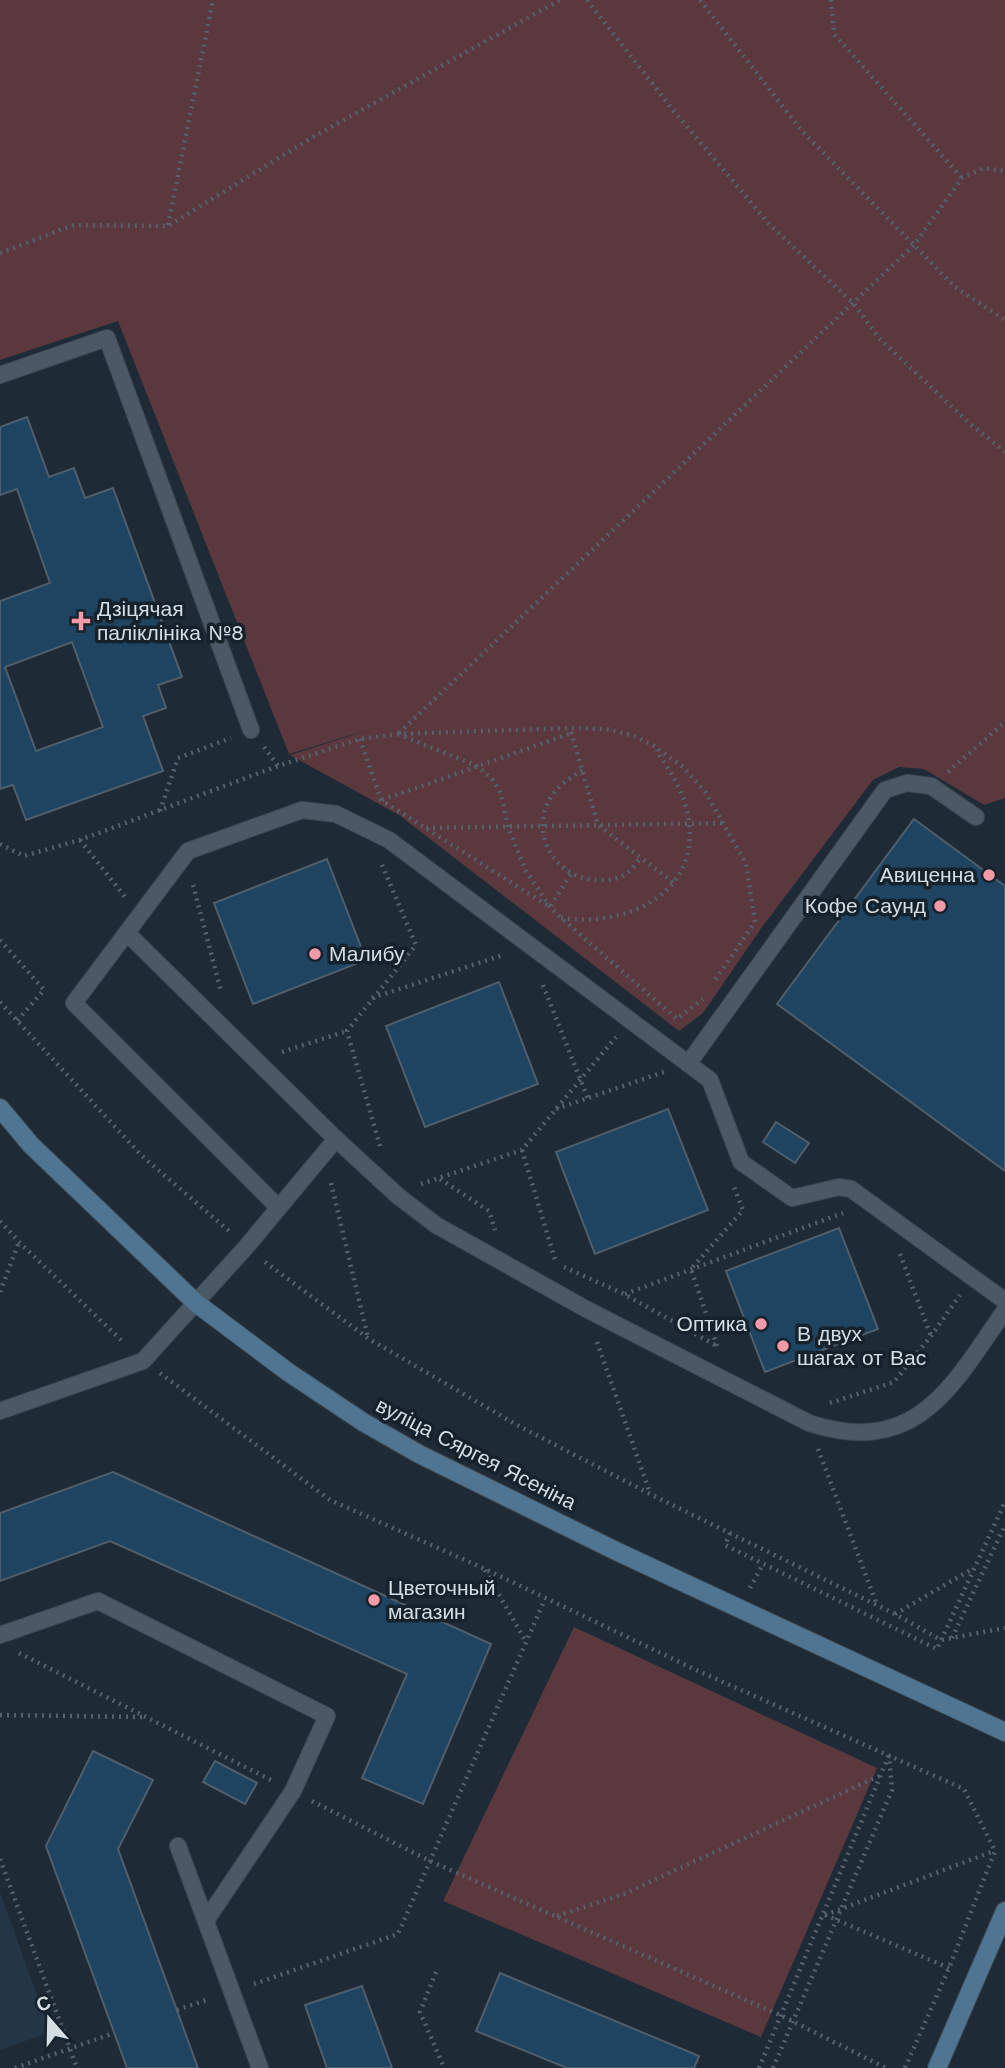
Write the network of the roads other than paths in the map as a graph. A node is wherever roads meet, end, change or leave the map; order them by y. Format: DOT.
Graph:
graph roads {
  1 [pos="0,375"];
  2 [pos="251,730"];
  3 [pos="976,817"];
  4 [pos="127,933"];
  5 [pos="688,1064"];
  6 [pos="0,1108"];
  7 [pos="336,1139"];
  8 [pos="278,1207"];
  9 [pos="1003,1298"];
  10 [pos="196,1303"];
  11 [pos="0,1411"];
  12 [pos="0,1635"];
  13 [pos="1005,1732"];
  14 [pos="178,1846"];
  15 [pos="1005,1911"];
  16 [pos="206,1919"];
  17 [pos="260,2068"];
  18 [pos="937,2068"];
  1 -- 2 [label="lane"];
  3 -- 5 [label="lane"];
  4 -- 5 [label="lane"];
  4 -- 7 [label="lane"];
  4 -- 8 [label="lane"];
  5 -- 9 [label="lane"];
  6 -- 10 [label="main road, вуліца Сяргея Ясеніна"];
  7 -- 8 [label="lane"];
  7 -- 9 [label="lane"];
  8 -- 10 [label="lane"];
  10 -- 11 [label="lane"];
  10 -- 13 [label="main road, вуліца Сяргея Ясеніна"];
  12 -- 16 [label="lane"];
  14 -- 16 [label="lane"];
  15 -- 18 [label="main road"];
  16 -- 17 [label="lane"];
}
